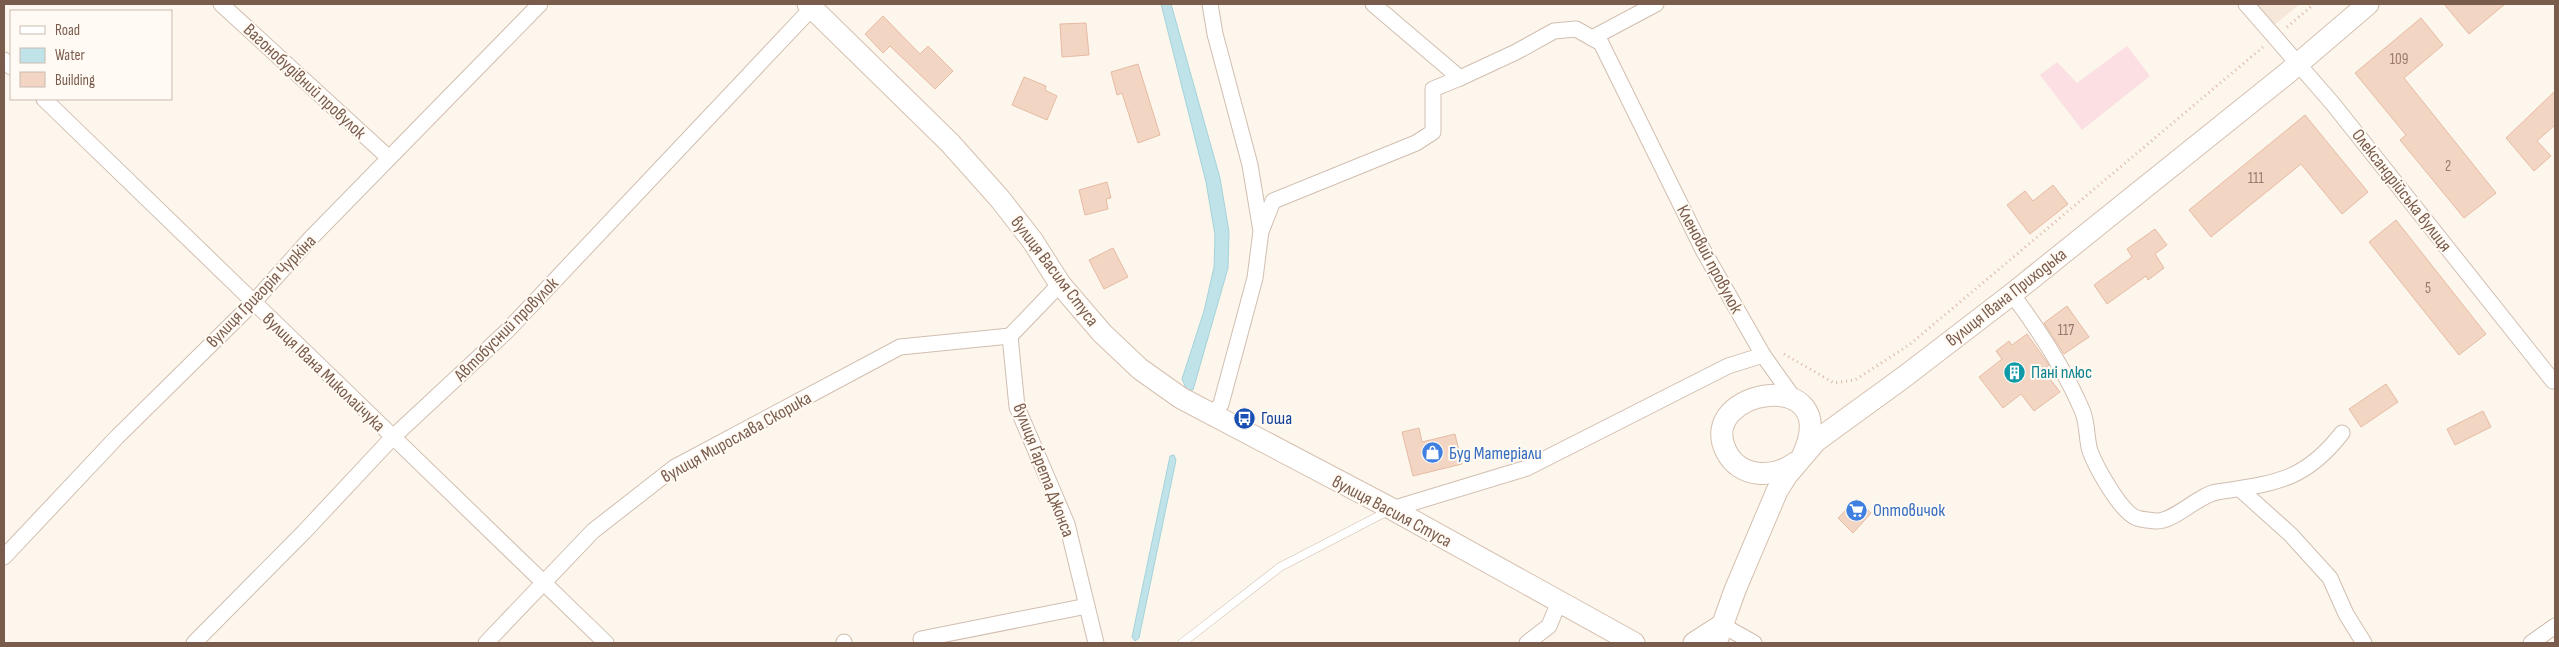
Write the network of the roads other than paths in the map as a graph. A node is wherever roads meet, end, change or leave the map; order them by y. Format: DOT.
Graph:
graph roads {
  1 [pos="221,4"];
  2 [pos="540,4"];
  3 [pos="1210,4"];
  4 [pos="1373,4"];
  5 [pos="1656,4"];
  6 [pos="2246,4"];
  7 [pos="2368,4"];
  8 [pos="810,6"];
  9 [pos="1592,38"];
  10 [pos="2298,63"];
  11 [pos="1460,78"];
  12 [pos="45,100"];
  13 [pos="389,158"];
  14 [pos="1261,231"];
  15 [pos="1060,284"];
  16 [pos="2012,294"];
  17 [pos="253,303"];
  18 [pos="1010,336"];
  19 [pos="1769,352"];
  20 [pos="2554,382"];
  21 [pos="1799,404"];
  22 [pos="1864,405"];
  23 [pos="1212,415"];
  24 [pos="2342,433"];
  25 [pos="393,437"];
  26 [pos="1800,458"];
  27 [pos="1750,471"];
  28 [pos="2241,490"];
  29 [pos="1392,509"];
  30 [pos="1767,512"];
  31 [pos="4,558"];
  32 [pos="544,583"];
  33 [pos="1559,602"];
  34 [pos="1087,606"];
  35 [pos="2555,626"];
  36 [pos="1719,634"];
  37 [pos="921,639"];
  38 [pos="194,643"];
  39 [pos="486,643"];
  40 [pos="606,643"];
  41 [pos="1096,643"];
  42 [pos="1182,643"];
  43 [pos="1527,643"];
  44 [pos="1634,643"];
  45 [pos="1694,643"];
  46 [pos="1754,643"];
  47 [pos="2364,643"];
  48 [pos="2531,643"];
  1 -- 13 [label="street, Вагонобудівний провулок"];
  2 -- 13 [label="street, вулиця Григорія Чуркіна"];
  3 -- 14 [label="street"];
  4 -- 11 [label="street"];
  5 -- 9 [label="street"];
  6 -- 10 [label="street, Олександрійська вулиця"];
  7 -- 10 [label="main road, вулиця Івана Приходька"];
  8 -- 15 [label="main road, вулиця Василя Стуса"];
  8 -- 25 [label="street, Автобусний провулок"];
  9 -- 11 [label="street, Кленовий провулок"];
  9 -- 19 [label="street, Кленовий провулок"];
  10 -- 16 [label="main road, вулиця Івана Приходька"];
  10 -- 20 [label="street, Олександрійська вулиця"];
  11 -- 14 [label="street, Кленовий провулок"];
  12 -- 17 [label="street, вулиця Івана Миколайчука"];
  13 -- 17 [label="street, вулиця Григорія Чуркіна"];
  14 -- 23 [label="street"];
  15 -- 18 [label="street"];
  15 -- 23 [label="main road, вулиця Василя Стуса"];
  16 -- 22 [label="main road, вулиця Івана Приходька"];
  16 -- 28 [label="street"];
  17 -- 25 [label="street, вулиця Івана Миколайчука"];
  17 -- 31 [label="street, вулиця Григорія Чуркіна"];
  18 -- 32 [label="street, вулиця Мирослава Скорика"];
  18 -- 34 [label="street, вулиця Ґарета Джонса"];
  19 -- 21 [label="street, Кленовий провулок"];
  19 -- 29 [label="street"];
  21 -- 22 [label="main road"];
  21 -- 26 [label="main road"];
  21 -- 27 [label="main road"];
  22 -- 26 [label="main road, вулиця Івана Приходька"];
  23 -- 29 [label="main road, вулиця Василя Стуса"];
  24 -- 28 [label="street"];
  25 -- 32 [label="street, вулиця Івана Миколайчука"];
  25 -- 38 [label="street, Автобусний провулок"];
  26 -- 27 [label="main road"];
  26 -- 30 [label="main road, вулиця Івана Приходька"];
  27 -- 30 [label="main road"];
  28 -- 47 [label="street"];
  29 -- 33 [label="main road, вулиця Василя Стуса"];
  29 -- 42 [label="lane"];
  30 -- 36 [label="main road, вулиця Івана Приходька"];
  32 -- 39 [label="street, вулиця Мирослава Скорика"];
  32 -- 40 [label="street, вулиця Івана Миколайчука"];
  33 -- 43 [label="street"];
  33 -- 44 [label="main road, вулиця Василя Стуса"];
  34 -- 37 [label="street"];
  34 -- 41 [label="street, вулиця Ґарета Джонса"];
  35 -- 48 [label="street"];
  36 -- 45 [label="main road"];
  36 -- 46 [label="street"];
}
